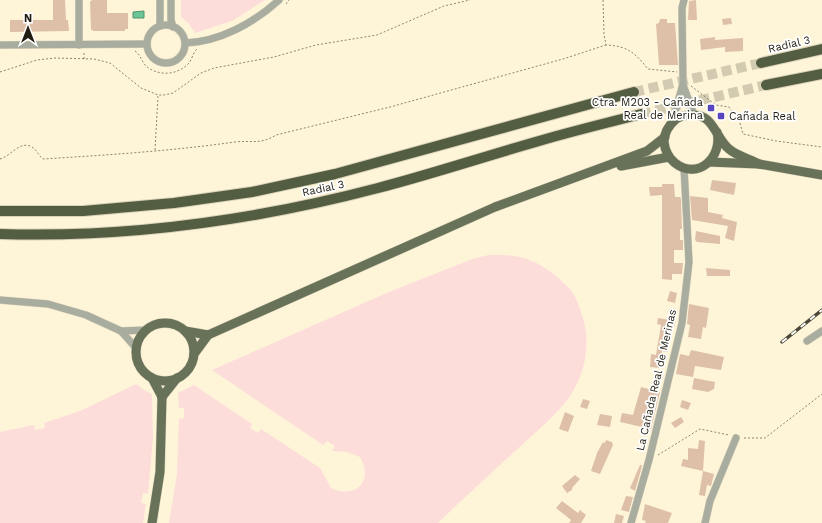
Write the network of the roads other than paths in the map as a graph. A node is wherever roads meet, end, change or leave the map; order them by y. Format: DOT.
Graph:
graph roads {
  1 [pos="79,0"];
  2 [pos="160,0"];
  3 [pos="171,0"];
  4 [pos="279,0"];
  5 [pos="683,4"];
  6 [pos="160,26"];
  7 [pos="173,27"];
  8 [pos="185,43"];
  9 [pos="147,44"];
  10 [pos="0,45"];
  11 [pos="82,47"];
  12 [pos="822,49"];
  13 [pos="761,63"];
  14 [pos="822,74"];
  15 [pos="683,78"];
  16 [pos="766,85"];
  17 [pos="634,92"];
  18 [pos="641,114"];
  19 [pos="694,115"];
  20 [pos="672,123"];
  21 [pos="717,132"];
  22 [pos="665,137"];
  23 [pos="669,157"];
  24 [pos="709,162"];
  25 [pos="759,164"];
  26 [pos="684,168"];
  27 [pos="822,174"];
  28 [pos="581,176"];
  29 [pos="0,211"];
  30 [pos="0,234"];
  31 [pos="0,300"];
  32 [pos="146,330"];
  33 [pos="822,330"];
  34 [pos="120,331"];
  35 [pos="186,331"];
  36 [pos="208,335"];
  37 [pos="807,341"];
  38 [pos="136,348"];
  39 [pos="194,354"];
  40 [pos="152,378"];
  41 [pos="177,378"];
  42 [pos="162,397"];
  43 [pos="736,438"];
  44 [pos="152,523"];
  45 [pos="631,523"];
  46 [pos="705,523"];
  1 -- 11 [label="street"];
  2 -- 6 [label="street"];
  3 -- 7 [label="street"];
  4 -- 8 [label="street"];
  5 -- 15 [label="street"];
  6 -- 7 [label="street"];
  6 -- 9 [label="street"];
  7 -- 8 [label="street"];
  8 -- 9 [label="street"];
  9 -- 11 [label="street"];
  10 -- 11 [label="street"];
  12 -- 13 [label="highway, Radial 3"];
  14 -- 16 [label="highway"];
  15 -- 19 [label="street"];
  15 -- 20 [label="street"];
  17 -- 29 [label="highway, Radial 3"];
  18 -- 30 [label="highway, Radial 3"];
  19 -- 20 [label="main road"];
  19 -- 21 [label="main road"];
  20 -- 22 [label="main road"];
  21 -- 24 [label="main road"];
  21 -- 25 [label="main road"];
  22 -- 23 [label="main road"];
  22 -- 28 [label="main road"];
  23 -- 26 [label="main road"];
  23 -- 28 [label="main road"];
  24 -- 25 [label="main road"];
  24 -- 26 [label="main road"];
  25 -- 27 [label="main road"];
  26 -- 45 [label="street, La Cañada Real de Merinas"];
  28 -- 36 [label="main road"];
  31 -- 34 [label="street"];
  32 -- 34 [label="street"];
  32 -- 35 [label="main road"];
  32 -- 38 [label="main road"];
  33 -- 37 [label="street"];
  34 -- 38 [label="street"];
  35 -- 36 [label="main road"];
  35 -- 39 [label="main road"];
  36 -- 39 [label="main road"];
  38 -- 40 [label="main road"];
  39 -- 41 [label="main road"];
  40 -- 41 [label="main road"];
  40 -- 42 [label="main road"];
  41 -- 42 [label="main road"];
  42 -- 44 [label="main road"];
  43 -- 46 [label="street"];
}
